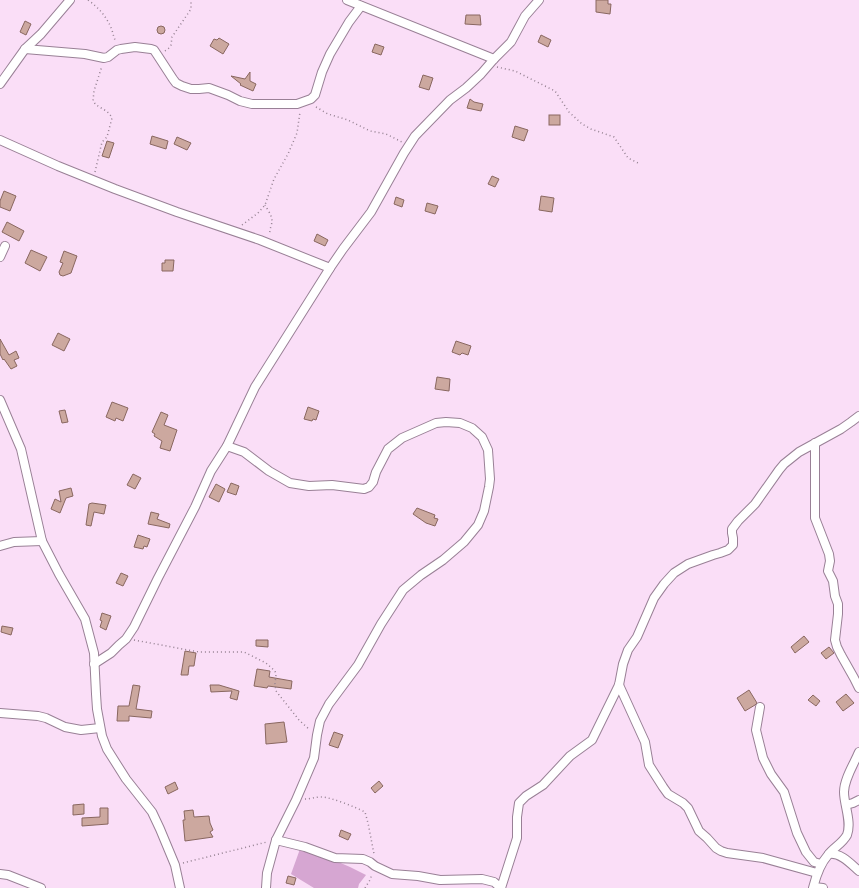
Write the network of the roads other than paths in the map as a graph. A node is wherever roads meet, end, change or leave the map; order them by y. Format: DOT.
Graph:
graph roads {
  1 [pos="70,0"];
  2 [pos="347,0"];
  3 [pos="539,0"];
  4 [pos="361,6"];
  5 [pos="25,49"];
  6 [pos="492,61"];
  7 [pos="0,84"];
  8 [pos="0,140"];
  9 [pos="5,246"];
  10 [pos="0,257"];
  11 [pos="330,268"];
  12 [pos="0,400"];
  13 [pos="859,416"];
  14 [pos="815,443"];
  15 [pos="227,446"];
  16 [pos="42,541"];
  17 [pos="0,546"];
  18 [pos="94,664"];
  19 [pos="619,685"];
  20 [pos="859,688"];
  21 [pos="760,707"];
  22 [pos="0,713"];
  23 [pos="100,728"];
  24 [pos="859,752"];
  25 [pos="859,800"];
  26 [pos="846,805"];
  27 [pos="276,840"];
  28 [pos="829,854"];
  29 [pos="821,864"];
  30 [pos="859,870"];
  31 [pos="817,873"];
  32 [pos="0,874"];
  33 [pos="41,888"];
  34 [pos="180,888"];
  35 [pos="266,888"];
  36 [pos="501,888"];
  37 [pos="814,888"];
  38 [pos="822,888"];
  1 -- 5 [label="street"];
  2 -- 4 [label="street"];
  3 -- 6 [label="street"];
  4 -- 5 [label="street"];
  4 -- 6 [label="street"];
  5 -- 7 [label="street"];
  6 -- 11 [label="street"];
  8 -- 11 [label="street"];
  9 -- 10 [label="street"];
  11 -- 15 [label="street"];
  12 -- 16 [label="street"];
  13 -- 14 [label="street"];
  14 -- 19 [label="street"];
  14 -- 20 [label="street"];
  15 -- 18 [label="street"];
  15 -- 27 [label="street"];
  16 -- 17 [label="street"];
  16 -- 18 [label="street"];
  18 -- 23 [label="street"];
  19 -- 31 [label="street"];
  19 -- 36 [label="street"];
  21 -- 29 [label="street"];
  22 -- 23 [label="street"];
  23 -- 34 [label="street"];
  24 -- 26 [label="street"];
  25 -- 26 [label="street"];
  26 -- 28 [label="street"];
  27 -- 35 [label="street"];
  27 -- 36 [label="street"];
  28 -- 29 [label="street"];
  28 -- 30 [label="street"];
  29 -- 31 [label="street"];
  31 -- 37 [label="street"];
  32 -- 33 [label="street"];
  37 -- 38 [label="street"];
}
